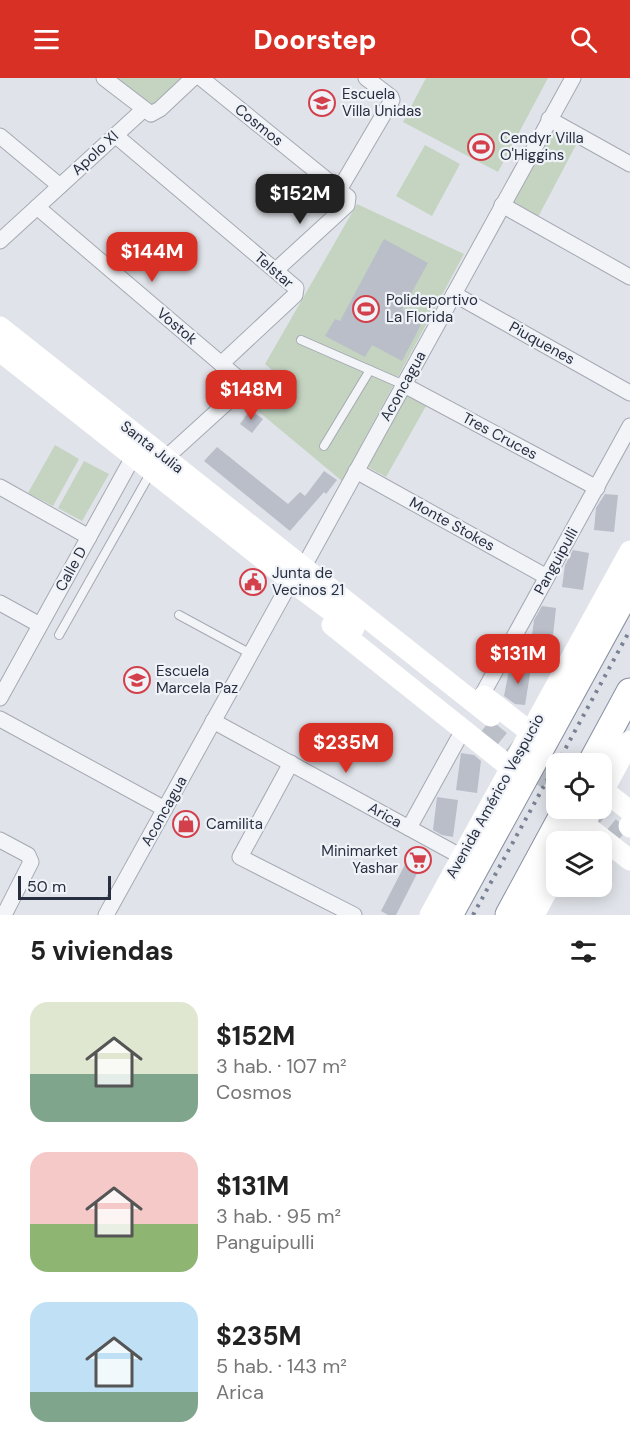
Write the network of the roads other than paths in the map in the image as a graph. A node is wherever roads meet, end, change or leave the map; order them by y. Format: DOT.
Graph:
graph roads {
  1 [pos="104,78"];
  2 [pos="193,78"];
  3 [pos="201,78"];
  4 [pos="573,78"];
  5 [pos="376,81"];
  6 [pos="143,110"];
  7 [pos="549,119"];
  8 [pos="115,135"];
  9 [pos="0,136"];
  10 [pos="630,164"];
  11 [pos="60,186"];
  12 [pos="339,190"];
  13 [pos="502,205"];
  14 [pos="37,207"];
  15 [pos="0,242"];
  16 [pos="276,270"];
  17 [pos="630,277"];
  18 [pos="454,294"];
  19 [pos="0,327"];
  20 [pos="301,340"];
  21 [pos="0,351"];
  22 [pos="221,363"];
  23 [pos="370,370"];
  24 [pos="404,385"];
  25 [pos="630,393"];
  26 [pos="630,426"];
  27 [pos="324,446"];
  28 [pos="138,448"];
  29 [pos="158,465"];
  30 [pos="356,471"];
  31 [pos="0,487"];
  32 [pos="597,488"];
  33 [pos="89,537"];
  34 [pos="630,551"];
  35 [pos="297,574"];
  36 [pos="547,577"];
  37 [pos="630,585"];
  38 [pos="0,603"];
  39 [pos="179,615"];
  40 [pos="40,625"];
  41 [pos="59,635"];
  42 [pos="251,654"];
  43 [pos="630,692"];
  44 [pos="482,695"];
  45 [pos="0,698"];
  46 [pos="0,719"];
  47 [pos="213,721"];
  48 [pos="479,725"];
  49 [pos="530,732"];
  50 [pos="630,741"];
  51 [pos="597,753"];
  52 [pos="291,763"];
  53 [pos="511,768"];
  54 [pos="612,773"];
  55 [pos="612,806"];
  56 [pos="165,809"];
  57 [pos="580,821"];
  58 [pos="409,828"];
  59 [pos="628,829"];
  60 [pos="0,840"];
  61 [pos="462,856"];
  62 [pos="630,860"];
  63 [pos="546,893"];
  64 [pos="112,913"];
  65 [pos="4,915"];
  66 [pos="354,915"];
  67 [pos="430,915"];
  68 [pos="449,915"];
  69 [pos="509,915"];
  70 [pos="534,915"];
  1 -- 6 [label="street"];
  2 -- 6 [label="street, Apolo XI"];
  3 -- 12 [label="street, Cosmos"];
  4 -- 7 [label="street, Aconcagua"];
  5 -- 12 [label="street"];
  6 -- 8 [label="street, Apolo XI"];
  7 -- 10 [label="street"];
  7 -- 13 [label="street, Aconcagua"];
  8 -- 11 [label="street, Apolo XI"];
  8 -- 16 [label="street, Telstar"];
  9 -- 11 [label="street"];
  11 -- 14 [label="street, Apolo XI"];
  12 -- 16 [label="street"];
  13 -- 17 [label="street"];
  13 -- 18 [label="street, Aconcagua"];
  14 -- 15 [label="street, Apolo XI"];
  14 -- 22 [label="street, Vostok"];
  16 -- 22 [label="street, Telstar"];
  18 -- 24 [label="street, Aconcagua"];
  18 -- 25 [label="street, Piuquenes"];
  19 -- 28 [label="main road, Santa Julia"];
  20 -- 23 [label="lane"];
  21 -- 28 [label="main road, Santa Julia"];
  22 -- 29 [label="street, Vostok"];
  23 -- 24 [label="lane"];
  23 -- 27 [label="lane"];
  24 -- 30 [label="street, Aconcagua"];
  24 -- 32 [label="street, Tres Cruces"];
  26 -- 32 [label="street, Panguipulli"];
  28 -- 29 [label="main road, Santa Julia"];
  28 -- 33 [label="street, Calle D"];
  29 -- 35 [label="main road, Santa Julia"];
  29 -- 41 [label="lane"];
  30 -- 35 [label="street, Aconcagua"];
  30 -- 36 [label="street, Monte Stokes"];
  31 -- 33 [label="street"];
  32 -- 36 [label="street, Panguipulli"];
  33 -- 40 [label="street, Calle D"];
  34 -- 49 [label="main road, Avenida Américo Vespucio"];
  35 -- 42 [label="street, Aconcagua"];
  35 -- 44 [label="main road, Santa Julia"];
  35 -- 48 [label="main road, Santa Julia"];
  35 -- 48 [label="main road, Santa Julia"];
  36 -- 44 [label="street, Panguipulli"];
  37 -- 68 [label="highway"];
  38 -- 40 [label="street"];
  39 -- 42 [label="lane"];
  40 -- 45 [label="street, Calle D"];
  42 -- 47 [label="street, Aconcagua"];
  43 -- 51 [label="highway"];
  44 -- 49 [label="main road, Santa Julia"];
  46 -- 56 [label="street"];
  47 -- 52 [label="street, Arica"];
  47 -- 56 [label="street, Aconcagua"];
  48 -- 53 [label="main road, Santa Julia"];
  48 -- 58 [label="street"];
  49 -- 53 [label="main road, Avenida Américo Vespucio"];
  50 -- 54 [label="main road"];
  52 -- 58 [label="street, Arica"];
  52 -- 66 [label="street"];
  53 -- 61 [label="main road, Avenida Américo Vespucio"];
  55 -- 59 [label="main road"];
  56 -- 64 [label="street, Aconcagua"];
  57 -- 62 [label="main road"];
  57 -- 69 [label="highway"];
  58 -- 61 [label="street, Arica"];
  60 -- 65 [label="street"];
  61 -- 67 [label="main road, Avenida Américo Vespucio"];
  63 -- 70 [label="main road"];
}
